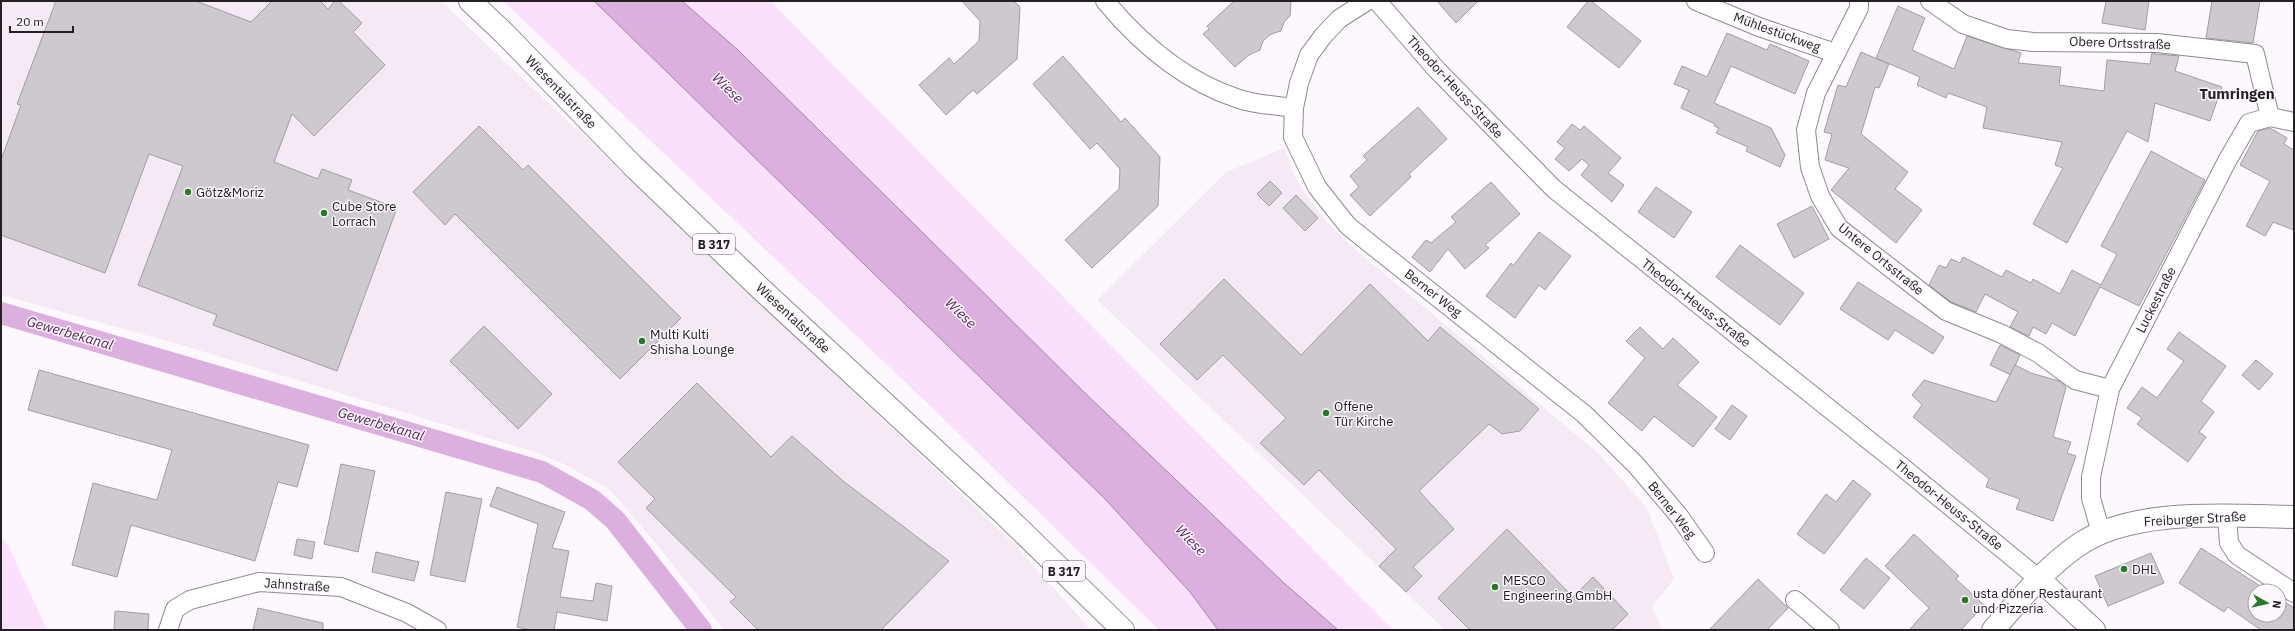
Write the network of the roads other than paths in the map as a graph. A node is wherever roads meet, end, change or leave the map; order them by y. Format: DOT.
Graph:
graph roads {
  1 [pos="470,1"];
  2 [pos="1105,1"];
  3 [pos="1367,1"];
  4 [pos="1377,1"];
  5 [pos="1696,1"];
  6 [pos="1930,1"];
  7 [pos="1861,3"];
  8 [pos="1835,53"];
  9 [pos="1294,108"];
  10 [pos="2270,117"];
  11 [pos="2294,122"];
  12 [pos="2110,389"];
  13 [pos="2227,516"];
  14 [pos="2294,517"];
  15 [pos="2101,533"];
  16 [pos="1704,553"];
  17 [pos="2039,579"];
  18 [pos="2294,594"];
  19 [pos="1795,600"];
  20 [pos="405,621"];
  21 [pos="168,630"];
  22 [pos="438,630"];
  23 [pos="1123,630"];
  24 [pos="1830,630"];
  25 [pos="1993,630"];
  26 [pos="2094,630"];
  1 -- 23 [label="main road, Wiesentalstraße / B 317"];
  2 -- 9 [label="street"];
  3 -- 9 [label="street, Berner Weg"];
  4 -- 17 [label="street, Theodor-Heuss-Straße"];
  5 -- 8 [label="street, Mühlestückweg"];
  6 -- 10 [label="street, Obere Ortsstraße"];
  7 -- 8 [label="street, Untere Ortsstraße"];
  8 -- 12 [label="street, Untere Ortsstraße"];
  9 -- 16 [label="street, Berner Weg"];
  10 -- 11 [label="street, Luckestraße"];
  10 -- 12 [label="street, Luckestraße"];
  12 -- 15 [label="street, Luckestraße"];
  13 -- 14 [label="main road, Freiburger Straße"];
  13 -- 15 [label="main road, Freiburger Straße"];
  13 -- 18 [label="street"];
  15 -- 17 [label="main road, Freiburger Straße"];
  17 -- 25 [label="main road, Freiburger Straße"];
  17 -- 26 [label="main road"];
  19 -- 24 [label="street"];
  20 -- 21 [label="street, Jahnstraße"];
  20 -- 22 [label="street, Jahnstraße"];
}
